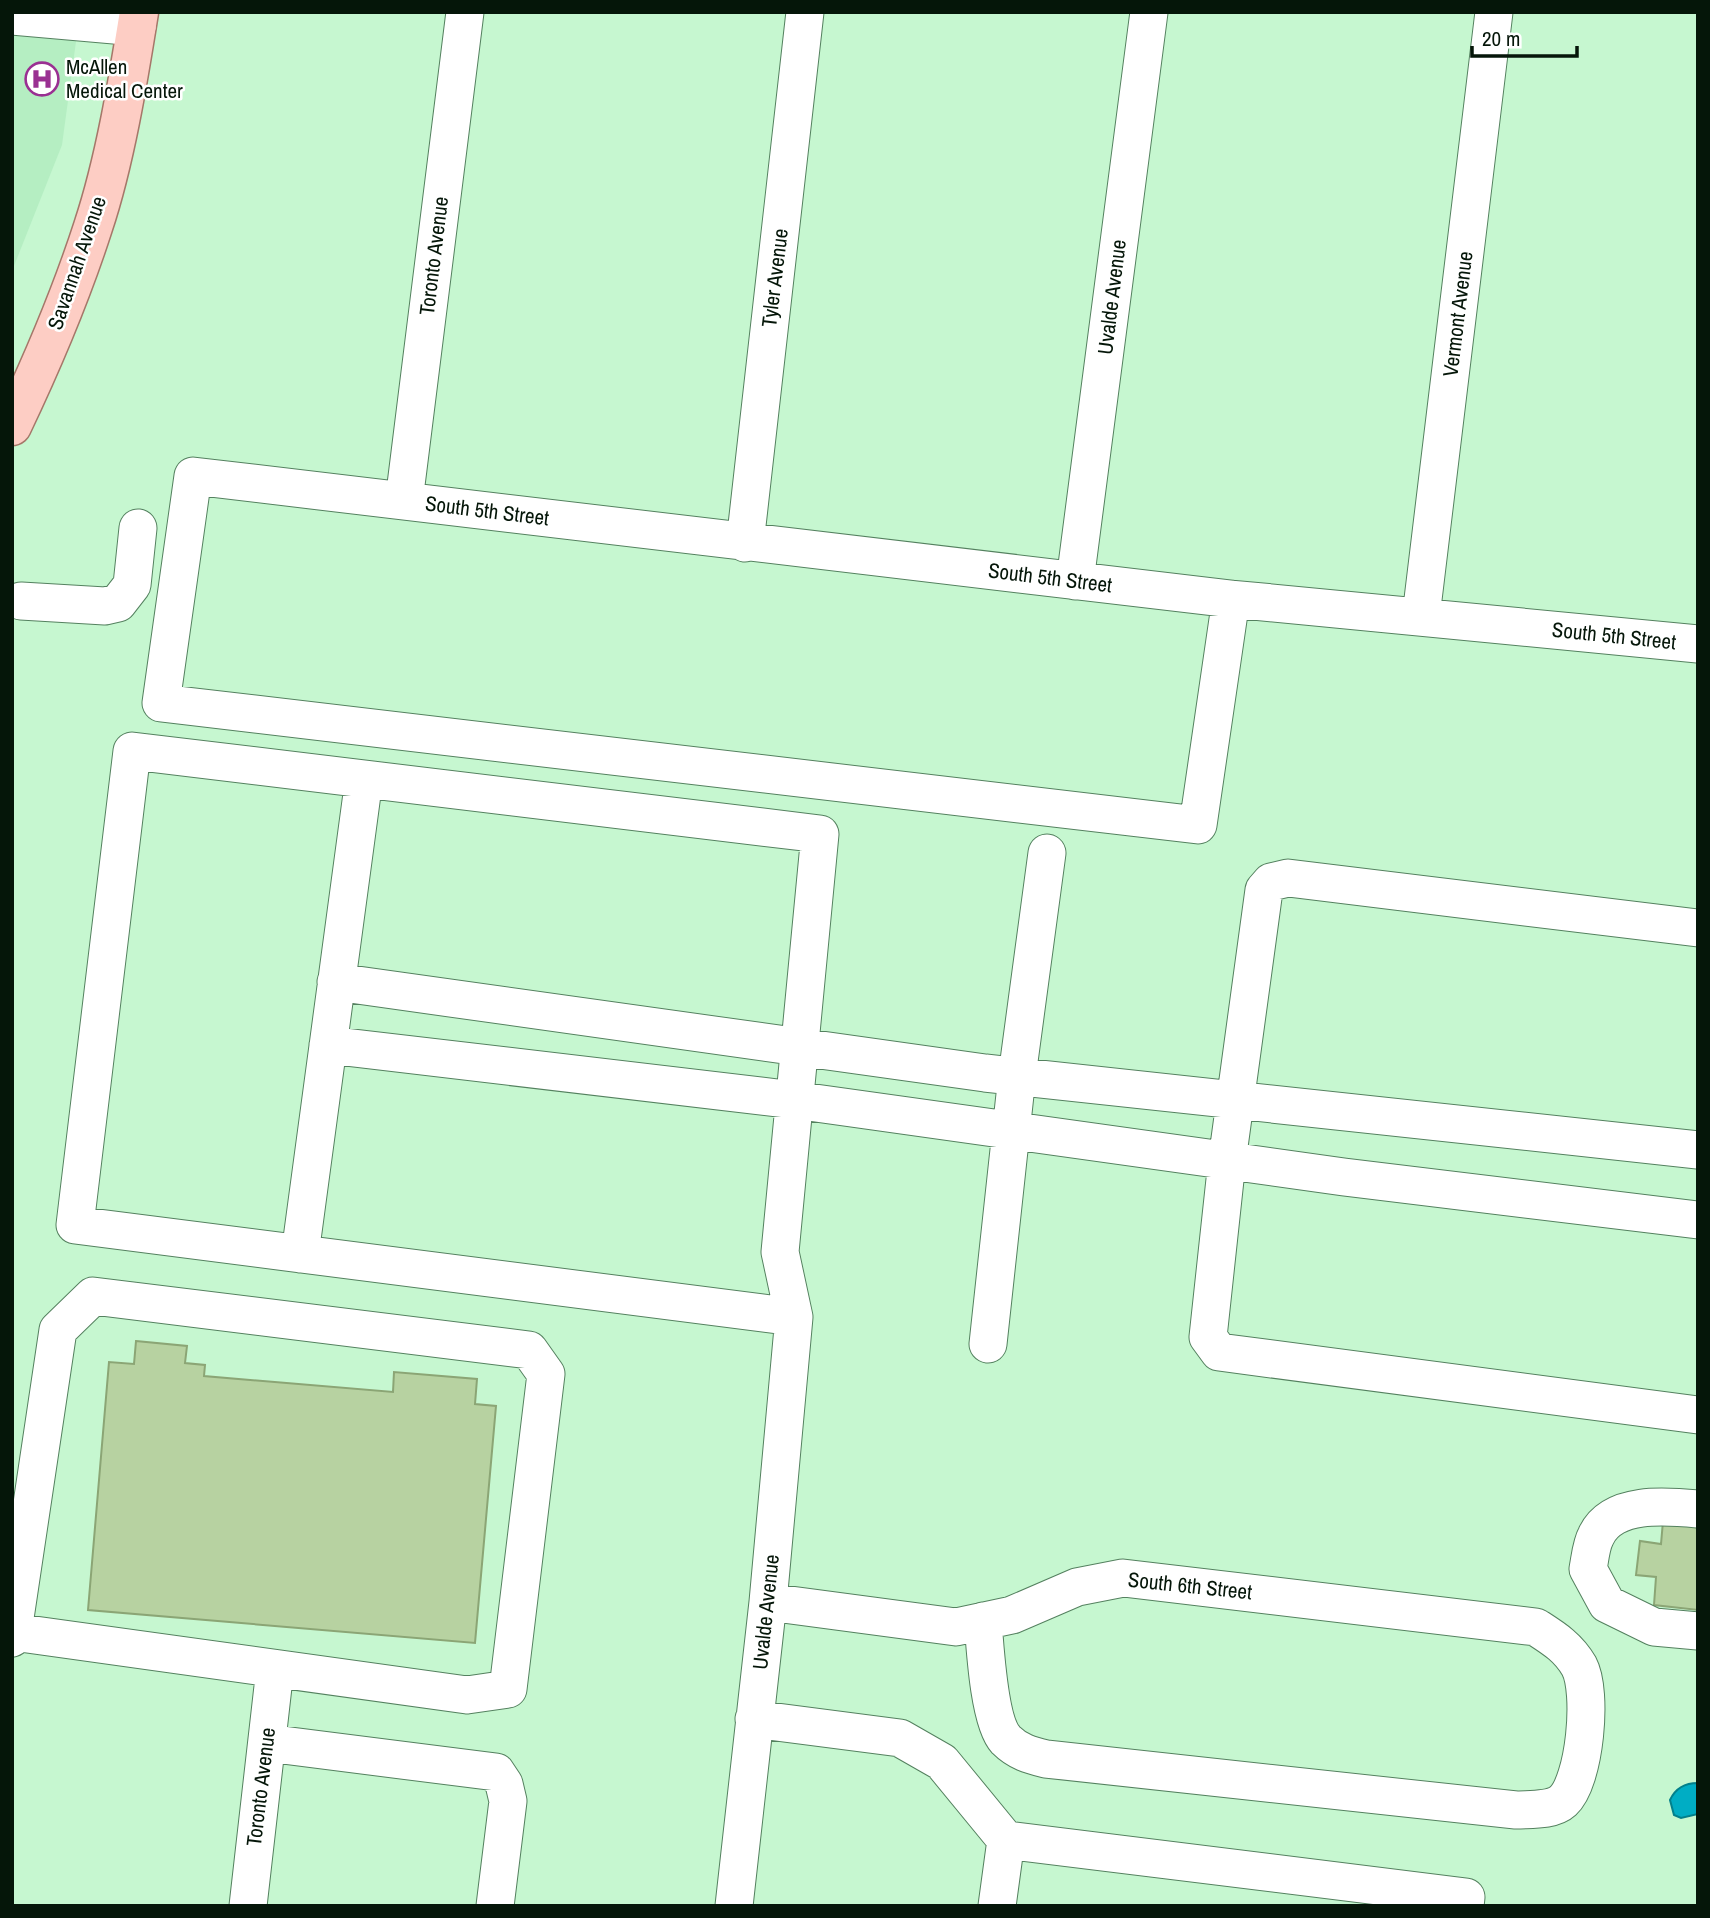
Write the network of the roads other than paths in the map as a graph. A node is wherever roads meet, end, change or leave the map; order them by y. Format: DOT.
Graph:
graph roads {
  1 [pos="465,12"];
  2 [pos="805,12"];
  3 [pos="1149,12"];
  4 [pos="1494,12"];
  5 [pos="13,17"];
  6 [pos="138,20"];
  7 [pos="12,426"];
  8 [pos="404,501"];
  9 [pos="138,528"];
  10 [pos="744,543"];
  11 [pos="1075,581"];
  12 [pos="1231,599"];
  13 [pos="15,604"];
  14 [pos="1422,616"];
  15 [pos="1698,644"];
  16 [pos="364,779"];
  17 [pos="1047,853"];
  18 [pos="1698,928"];
  19 [pos="336,982"];
  20 [pos="328,1045"];
  21 [pos="800,1045"];
  22 [pos="1017,1076"];
  23 [pos="794,1100"];
  24 [pos="1236,1100"];
  25 [pos="1011,1130"];
  26 [pos="1698,1150"];
  27 [pos="1227,1161"];
  28 [pos="1698,1220"];
  29 [pos="300,1254"];
  30 [pos="794,1317"];
  31 [pos="988,1344"];
  32 [pos="1698,1415"];
  33 [pos="1698,1510"];
  34 [pos="768,1602"];
  35 [pos="983,1621"];
  36 [pos="1698,1631"];
  37 [pos="13,1635"];
  38 [pos="275,1669"];
  39 [pos="754,1719"];
  40 [pos="267,1743"];
  41 [pos="1006,1840"];
  42 [pos="248,1906"];
  43 [pos="495,1906"];
  44 [pos="734,1906"];
  45 [pos="997,1906"];
  46 [pos="1465,1906"];
  1 -- 8 [label="street, Toronto Avenue"];
  2 -- 10 [label="street, Tyler Avenue"];
  3 -- 11 [label="street, Uvalde Avenue"];
  4 -- 14 [label="street, Vermont Avenue"];
  5 -- 6 [label="street"];
  6 -- 7 [label="main road, Savannah Avenue"];
  8 -- 10 [label="street, South 5th Street"];
  8 -- 12 [label="street, South 5th Street"];
  9 -- 13 [label="street"];
  10 -- 11 [label="street, South 5th Street"];
  11 -- 12 [label="street, South 5th Street"];
  12 -- 14 [label="street, South 5th Street"];
  14 -- 15 [label="street, South 5th Street"];
  16 -- 19 [label="street"];
  16 -- 21 [label="street, Uvalde Avenue"];
  16 -- 29 [label="street"];
  17 -- 22 [label="street"];
  18 -- 24 [label="street"];
  19 -- 20 [label="street"];
  19 -- 21 [label="street"];
  20 -- 23 [label="street"];
  20 -- 29 [label="street"];
  21 -- 22 [label="street"];
  21 -- 23 [label="street, Uvalde Avenue"];
  22 -- 24 [label="street"];
  22 -- 25 [label="street"];
  23 -- 25 [label="street"];
  23 -- 30 [label="street, Uvalde Avenue"];
  24 -- 26 [label="street"];
  24 -- 27 [label="street"];
  25 -- 27 [label="street"];
  25 -- 31 [label="street"];
  27 -- 28 [label="street"];
  27 -- 32 [label="street"];
  29 -- 30 [label="street"];
  30 -- 34 [label="street, Uvalde Avenue"];
  33 -- 36 [label="street"];
  34 -- 35 [label="street, South 6th Street"];
  34 -- 39 [label="street, Uvalde Avenue"];
  35 -- 35 [label="street, South 6th Street"];
  37 -- 38 [label="street"];
  37 -- 38 [label="street"];
  38 -- 40 [label="street, Toronto Avenue"];
  39 -- 41 [label="street"];
  39 -- 44 [label="street, Uvalde Avenue"];
  40 -- 42 [label="street, Toronto Avenue"];
  40 -- 43 [label="street"];
  41 -- 45 [label="street"];
  41 -- 46 [label="street"];
}
